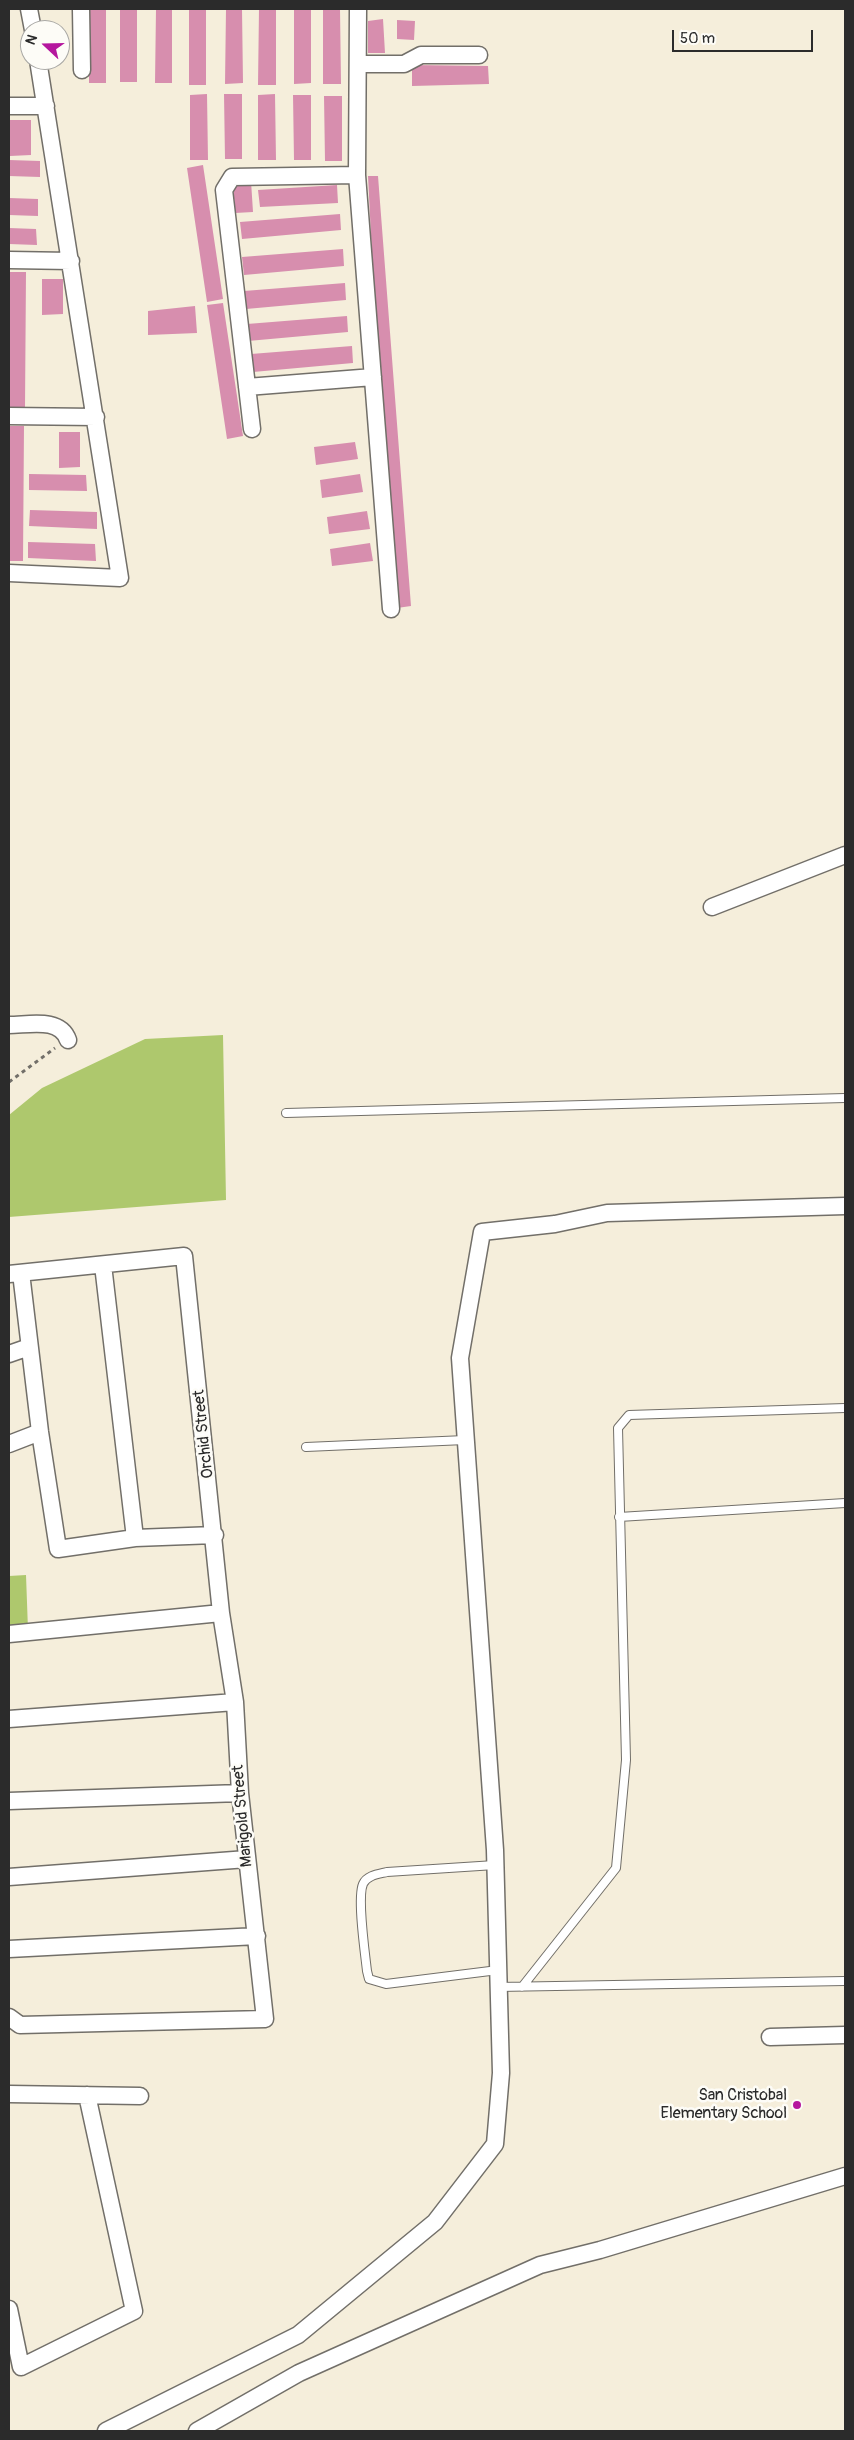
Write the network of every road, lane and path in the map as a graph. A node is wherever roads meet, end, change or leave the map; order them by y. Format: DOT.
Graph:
graph roads {
  1 [pos="82,9"];
  2 [pos="358,9"];
  3 [pos="479,54"];
  4 [pos="358,64"];
  5 [pos="40,70"];
  6 [pos="82,70"];
  7 [pos="9,106"];
  8 [pos="46,106"];
  9 [pos="357,175"];
  10 [pos="9,260"];
  11 [pos="71,261"];
  12 [pos="373,377"];
  13 [pos="247,387"];
  14 [pos="9,416"];
  15 [pos="96,417"];
  16 [pos="252,429"];
  17 [pos="9,573"];
  18 [pos="392,609"];
  19 [pos="845,855"];
  20 [pos="712,907"];
  21 [pos="9,1025"];
  22 [pos="68,1040"];
  23 [pos="9,1082"];
  24 [pos="845,1098"];
  25 [pos="286,1113"];
  26 [pos="845,1206"];
  27 [pos="103,1266"];
  28 [pos="15,1273"];
  29 [pos="29,1347"];
  30 [pos="9,1354"];
  31 [pos="845,1408"];
  32 [pos="40,1432"];
  33 [pos="465,1440"];
  34 [pos="9,1444"];
  35 [pos="306,1447"];
  36 [pos="845,1503"];
  37 [pos="619,1517"];
  38 [pos="215,1535"];
  39 [pos="135,1538"];
  40 [pos="221,1613"];
  41 [pos="9,1634"];
  42 [pos="235,1702"];
  43 [pos="9,1719"];
  44 [pos="240,1793"];
  45 [pos="9,1801"];
  46 [pos="247,1859"];
  47 [pos="495,1866"];
  48 [pos="9,1877"];
  49 [pos="257,1936"];
  50 [pos="9,1949"];
  51 [pos="498,1970"];
  52 [pos="845,1981"];
  53 [pos="498,1987"];
  54 [pos="522,1987"];
  55 [pos="9,2017"];
  56 [pos="845,2035"];
  57 [pos="770,2037"];
  58 [pos="9,2094"];
  59 [pos="86,2095"];
  60 [pos="140,2096"];
  61 [pos="845,2176"];
  62 [pos="9,2309"];
  63 [pos="106,2431"];
  64 [pos="197,2431"];
  1 -- 6 [label="street"];
  2 -- 4 [label="street"];
  3 -- 4 [label="street"];
  4 -- 9 [label="street"];
  5 -- 8 [label="street"];
  7 -- 8 [label="street"];
  8 -- 11 [label="street"];
  9 -- 12 [label="street"];
  9 -- 13 [label="street"];
  10 -- 11 [label="street"];
  11 -- 15 [label="street"];
  12 -- 13 [label="street"];
  12 -- 18 [label="street"];
  13 -- 16 [label="street"];
  14 -- 15 [label="street"];
  15 -- 17 [label="street"];
  19 -- 20 [label="street"];
  21 -- 22 [label="street"];
  22 -- 23 [label="path"];
  24 -- 25 [label="lane"];
  26 -- 33 [label="street"];
  27 -- 28 [label="street"];
  27 -- 38 [label="street, Orchid Street"];
  27 -- 39 [label="street"];
  28 -- 29 [label="street"];
  29 -- 30 [label="street"];
  29 -- 32 [label="street"];
  31 -- 37 [label="lane"];
  32 -- 34 [label="street"];
  32 -- 39 [label="street"];
  33 -- 35 [label="lane"];
  33 -- 47 [label="street"];
  36 -- 37 [label="lane"];
  37 -- 54 [label="lane"];
  38 -- 39 [label="street"];
  38 -- 40 [label="street, Orchid Street"];
  40 -- 41 [label="street"];
  40 -- 42 [label="street, Marigold Street"];
  42 -- 43 [label="street"];
  42 -- 44 [label="street, Marigold Street"];
  44 -- 45 [label="street"];
  44 -- 46 [label="street, Marigold Street"];
  46 -- 48 [label="street"];
  46 -- 49 [label="street, Marigold Street"];
  47 -- 51 [label="street"];
  47 -- 51 [label="lane"];
  49 -- 50 [label="street"];
  49 -- 55 [label="street, Marigold Street"];
  51 -- 53 [label="street"];
  52 -- 54 [label="lane"];
  53 -- 54 [label="lane"];
  53 -- 63 [label="street"];
  56 -- 57 [label="street"];
  58 -- 59 [label="street"];
  59 -- 60 [label="street"];
  59 -- 62 [label="street"];
  61 -- 64 [label="street"];
}
